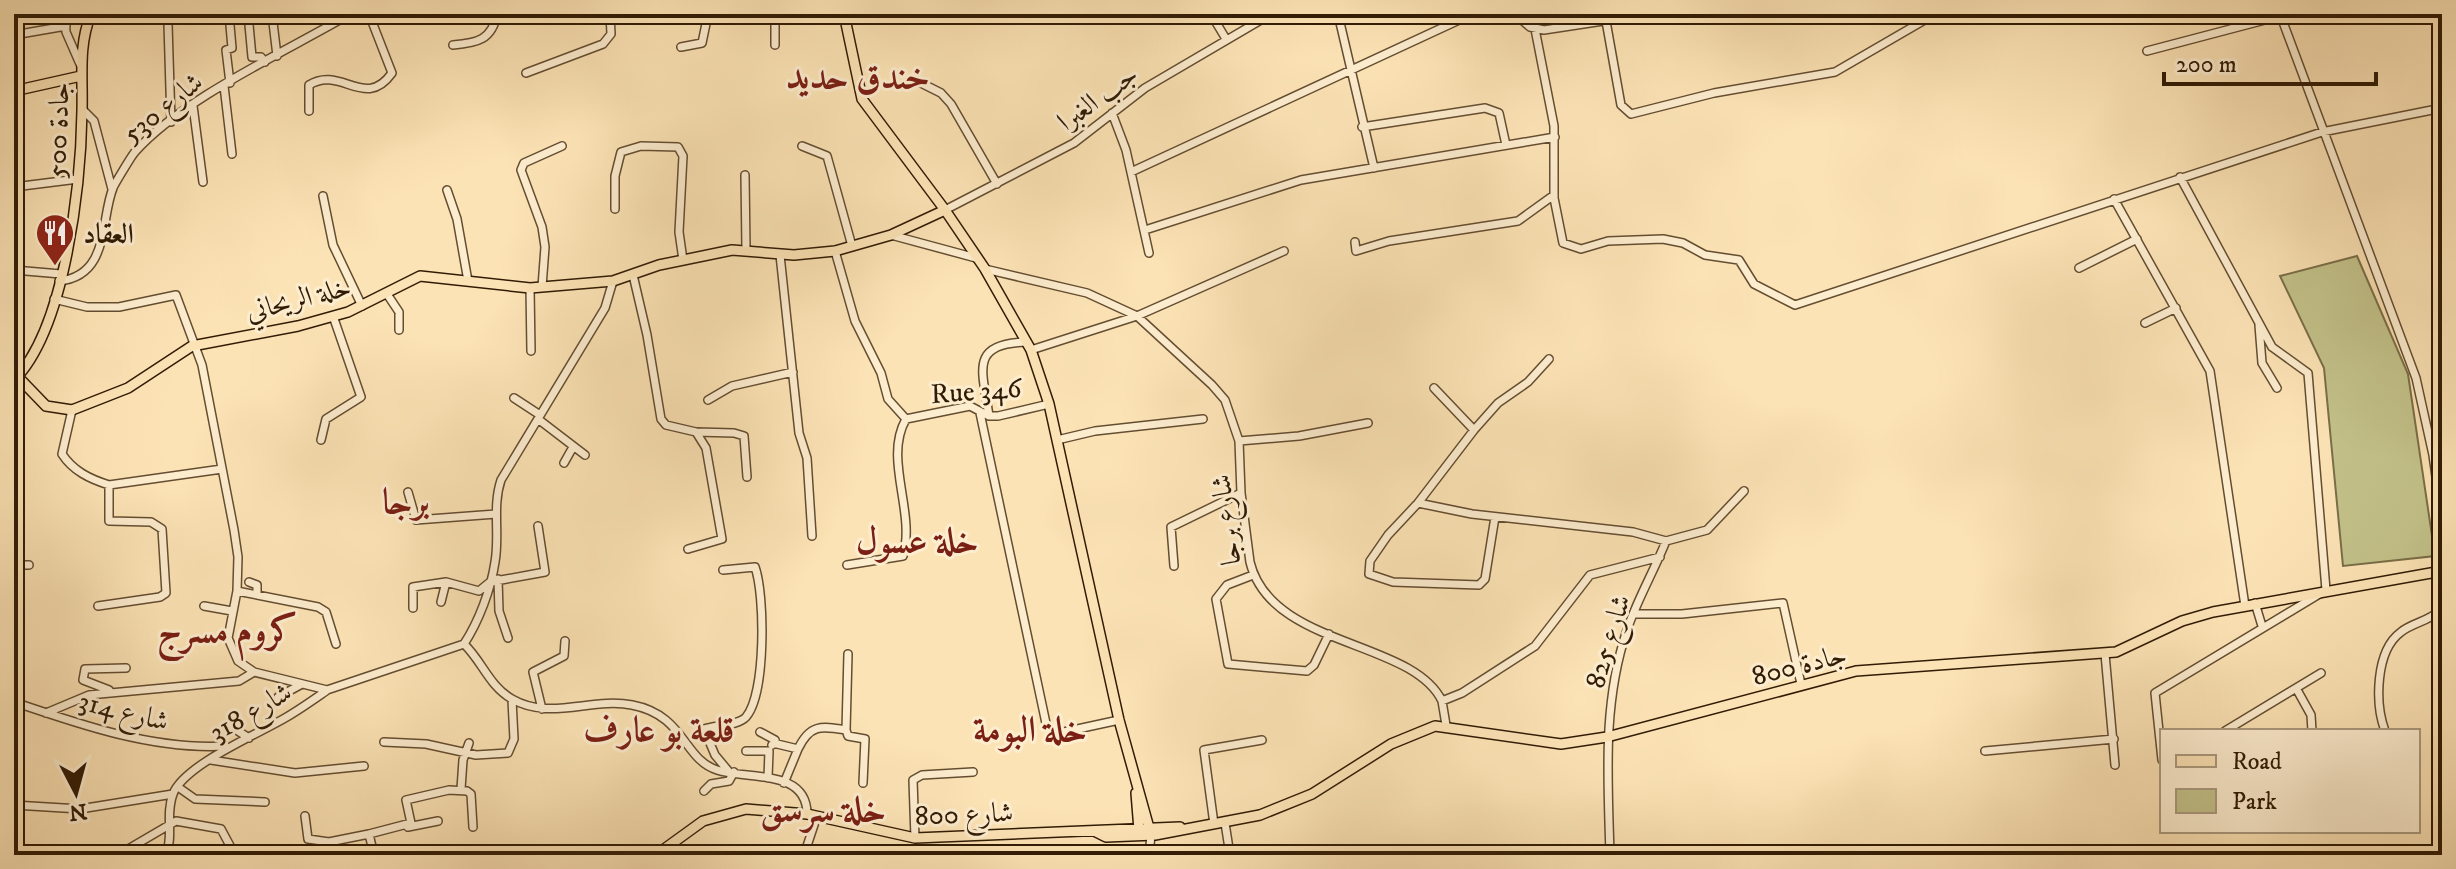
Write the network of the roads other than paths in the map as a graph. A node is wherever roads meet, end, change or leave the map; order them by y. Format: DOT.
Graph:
graph roads {
  1 [pos="65,14"];
  2 [pos="91,14"];
  3 [pos="229,14"];
  4 [pos="248,14"];
  5 [pos="272,14"];
  6 [pos="350,14"];
  7 [pos="369,14"];
  8 [pos="497,14"];
  9 [pos="610,14"];
  10 [pos="708,14"];
  11 [pos="775,14"];
  12 [pos="844,14"];
  13 [pos="1211,14"];
  14 [pos="1271,14"];
  15 [pos="1338,14"];
  16 [pos="1472,14"];
  17 [pos="1515,14"];
  18 [pos="1649,14"];
  19 [pos="1935,14"];
  20 [pos="2280,15"];
  21 [pos="1606,21"];
  22 [pos="168,24"];
  23 [pos="66,26"];
  24 [pos="1535,29"];
  25 [pos="14,35"];
  26 [pos="1226,39"];
  27 [pos="453,45"];
  28 [pos="775,45"];
  29 [pos="681,47"];
  30 [pos="2147,51"];
  31 [pos="277,56"];
  32 [pos="265,62"];
  33 [pos="80,64"];
  34 [pos="1351,72"];
  35 [pos="526,73"];
  36 [pos="81,76"];
  37 [pos="919,82"];
  38 [pos="227,84"];
  39 [pos="14,91"];
  40 [pos="193,106"];
  41 [pos="2442,108"];
  42 [pos="82,109"];
  43 [pos="309,111"];
  44 [pos="1112,113"];
  45 [pos="171,122"];
  46 [pos="1362,127"];
  47 [pos="2322,132"];
  48 [pos="1555,137"];
  49 [pos="1506,145"];
  50 [pos="562,146"];
  51 [pos="802,146"];
  52 [pos="232,154"];
  53 [pos="1374,168"];
  54 [pos="1131,172"];
  55 [pos="745,175"];
  56 [pos="2180,177"];
  57 [pos="78,179"];
  58 [pos="203,182"];
  59 [pos="997,184"];
  60 [pos="14,187"];
  61 [pos="112,189"];
  62 [pos="447,190"];
  63 [pos="1554,195"];
  64 [pos="323,196"];
  65 [pos="2114,199"];
  66 [pos="615,209"];
  67 [pos="945,210"];
  68 [pos="1145,230"];
  69 [pos="891,235"];
  70 [pos="2137,239"];
  71 [pos="1355,242"];
  72 [pos="852,246"];
  73 [pos="746,249"];
  74 [pos="835,251"];
  75 [pos="1284,251"];
  76 [pos="1149,253"];
  77 [pos="780,255"];
  78 [pos="976,258"];
  79 [pos="683,260"];
  80 [pos="2079,268"];
  81 [pos="985,269"];
  82 [pos="14,270"];
  83 [pos="633,275"];
  84 [pos="60,278"];
  85 [pos="616,280"];
  86 [pos="468,281"];
  87 [pos="542,287"];
  88 [pos="530,288"];
  89 [pos="387,294"];
  90 [pos="54,299"];
  91 [pos="362,306"];
  92 [pos="2176,308"];
  93 [pos="333,316"];
  94 [pos="1137,316"];
  95 [pos="2258,318"];
  96 [pos="2145,323"];
  97 [pos="399,330"];
  98 [pos="192,346"];
  99 [pos="1029,346"];
  100 [pos="531,351"];
  101 [pos="1549,359"];
  102 [pos="793,372"];
  103 [pos="16,378"];
  104 [pos="1434,388"];
  105 [pos="2277,388"];
  106 [pos="514,398"];
  107 [pos="708,400"];
  108 [pos="1049,404"];
  109 [pos="72,410"];
  110 [pos="980,413"];
  111 [pos="989,416"];
  112 [pos="539,417"];
  113 [pos="906,419"];
  114 [pos="1203,419"];
  115 [pos="1368,423"];
  116 [pos="1474,430"];
  117 [pos="696,432"];
  118 [pos="321,440"];
  119 [pos="1057,440"];
  120 [pos="1239,441"];
  121 [pos="573,447"];
  122 [pos="585,455"];
  123 [pos="564,463"];
  124 [pos="222,469"];
  125 [pos="747,477"];
  126 [pos="109,485"];
  127 [pos="1744,491"];
  128 [pos="408,492"];
  129 [pos="1241,493"];
  130 [pos="1418,503"];
  131 [pos="496,514"];
  132 [pos="1495,517"];
  133 [pos="2442,520"];
  134 [pos="538,526"];
  135 [pos="812,536"];
  136 [pos="1666,541"];
  137 [pos="14,542"];
  138 [pos="688,549"];
  139 [pos="1660,557"];
  140 [pos="29,565"];
  141 [pos="847,565"];
  142 [pos="1174,566"];
  143 [pos="723,570"];
  144 [pos="2441,571"];
  145 [pos="1253,575"];
  146 [pos="494,580"];
  147 [pos="249,582"];
  148 [pos="446,582"];
  149 [pos="2326,590"];
  150 [pos="237,591"];
  151 [pos="257,595"];
  152 [pos="441,602"];
  153 [pos="2250,604"];
  154 [pos="98,606"];
  155 [pos="204,606"];
  156 [pos="413,608"];
  157 [pos="232,611"];
  158 [pos="1635,614"];
  159 [pos="2262,626"];
  160 [pos="1329,634"];
  161 [pos="508,638"];
  162 [pos="565,641"];
  163 [pos="336,644"];
  164 [pos="464,644"];
  165 [pos="848,654"];
  166 [pos="2105,654"];
  167 [pos="126,668"];
  168 [pos="254,672"];
  169 [pos="2321,673"];
  170 [pos="302,684"];
  171 [pos="1801,684"];
  172 [pos="2296,688"];
  173 [pos="327,690"];
  174 [pos="119,692"];
  175 [pos="512,700"];
  176 [pos="278,701"];
  177 [pos="1442,701"];
  178 [pos="14,702"];
  179 [pos="542,709"];
  180 [pos="46,713"];
  181 [pos="1119,720"];
  182 [pos="1446,725"];
  183 [pos="2228,729"];
  184 [pos="2312,729"];
  185 [pos="2384,729"];
  186 [pos="846,730"];
  187 [pos="238,731"];
  188 [pos="760,732"];
  189 [pos="1607,737"];
  190 [pos="249,738"];
  191 [pos="2114,739"];
  192 [pos="1262,740"];
  193 [pos="2160,741"];
  194 [pos="384,742"];
  195 [pos="225,746"];
  196 [pos="467,747"];
  197 [pos="771,747"];
  198 [pos="798,749"];
  199 [pos="746,751"];
  200 [pos="1985,751"];
  201 [pos="211,760"];
  202 [pos="2115,765"];
  203 [pos="364,766"];
  204 [pos="732,772"];
  205 [pos="973,772"];
  206 [pos="768,778"];
  207 [pos="784,783"];
  208 [pos="863,783"];
  209 [pos="461,789"];
  210 [pos="175,790"];
  211 [pos="704,791"];
  212 [pos="265,802"];
  213 [pos="14,805"];
  214 [pos="812,815"];
  215 [pos="305,816"];
  216 [pos="438,821"];
  217 [pos="168,823"];
  218 [pos="1225,823"];
  219 [pos="1214,824"];
  220 [pos="408,827"];
  221 [pos="473,827"];
  222 [pos="1185,828"];
  223 [pos="1145,831"];
  224 [pos="369,834"];
  225 [pos="915,838"];
  226 [pos="1149,851"];
  227 [pos="118,855"];
  228 [pos="166,855"];
  229 [pos="235,855"];
  230 [pos="254,855"];
  231 [pos="266,855"];
  232 [pos="374,855"];
  233 [pos="656,855"];
  234 [pos="804,855"];
  235 [pos="1230,855"];
  236 [pos="1610,855"];
  1 -- 23 [label="street"];
  2 -- 33 [label="main road, جادة 500"];
  3 -- 38 [label="street"];
  4 -- 32 [label="street"];
  5 -- 31 [label="street"];
  6 -- 31 [label="street, شارع 530"];
  7 -- 43 [label="street"];
  8 -- 27 [label="street"];
  9 -- 35 [label="street"];
  10 -- 29 [label="street"];
  11 -- 28 [label="street"];
  12 -- 67 [label="main road"];
  13 -- 26 [label="street"];
  14 -- 26 [label="street, جب الغبرا"];
  15 -- 34 [label="street"];
  16 -- 34 [label="street"];
  17 -- 24 [label="street"];
  18 -- 21 [label="street"];
  19 -- 21 [label="street"];
  20 -- 30 [label="street"];
  20 -- 47 [label="street"];
  21 -- 24 [label="street"];
  22 -- 45 [label="street"];
  23 -- 25 [label="street"];
  23 -- 33 [label="street"];
  24 -- 48 [label="street"];
  26 -- 44 [label="street, جب الغبرا"];
  31 -- 32 [label="street, شارع 530"];
  32 -- 38 [label="street, شارع 530"];
  33 -- 36 [label="main road, جادة 500"];
  34 -- 46 [label="street"];
  34 -- 54 [label="street"];
  36 -- 39 [label="main road"];
  36 -- 42 [label="main road, جادة 500"];
  37 -- 59 [label="street"];
  38 -- 40 [label="street, شارع 530"];
  38 -- 52 [label="street"];
  40 -- 45 [label="street, شارع 530"];
  40 -- 58 [label="street"];
  41 -- 47 [label="street"];
  42 -- 57 [label="main road, جادة 500"];
  42 -- 61 [label="street"];
  44 -- 54 [label="street"];
  44 -- 59 [label="street, جب الغبرا"];
  45 -- 61 [label="street, شارع 530"];
  46 -- 49 [label="street"];
  46 -- 53 [label="street"];
  47 -- 56 [label="street"];
  47 -- 133 [label="street"];
  48 -- 49 [label="street"];
  48 -- 63 [label="street"];
  49 -- 53 [label="street"];
  50 -- 87 [label="street"];
  51 -- 72 [label="street"];
  53 -- 68 [label="street"];
  54 -- 68 [label="street"];
  55 -- 73 [label="street"];
  56 -- 65 [label="street"];
  56 -- 95 [label="street"];
  57 -- 60 [label="street"];
  57 -- 84 [label="main road, جادة 500"];
  59 -- 67 [label="street, جب الغبرا"];
  61 -- 84 [label="street, شارع 530"];
  62 -- 86 [label="street"];
  63 -- 65 [label="street"];
  63 -- 71 [label="street"];
  64 -- 91 [label="street"];
  65 -- 70 [label="street"];
  66 -- 79 [label="street"];
  67 -- 69 [label="main road, خلة الريحاني"];
  67 -- 78 [label="main road"];
  68 -- 76 [label="street"];
  69 -- 72 [label="main road, خلة الريحاني"];
  69 -- 78 [label="street"];
  70 -- 80 [label="street"];
  70 -- 92 [label="street"];
  72 -- 74 [label="main road, خلة الريحاني"];
  73 -- 77 [label="main road, خلة الريحاني"];
  73 -- 79 [label="main road, خلة الريحاني"];
  74 -- 77 [label="main road, خلة الريحاني"];
  74 -- 113 [label="street"];
  75 -- 94 [label="street"];
  77 -- 102 [label="street"];
  78 -- 81 [label="main road"];
  79 -- 83 [label="main road, خلة الريحاني"];
  81 -- 94 [label="street, شارع برجا"];
  81 -- 99 [label="main road"];
  82 -- 84 [label="street"];
  83 -- 85 [label="main road, خلة الريحاني"];
  83 -- 117 [label="street"];
  84 -- 90 [label="main road, جادة 500"];
  85 -- 87 [label="main road, خلة الريحاني"];
  85 -- 112 [label="street"];
  86 -- 88 [label="main road, خلة الريحاني"];
  86 -- 89 [label="main road, خلة الريحاني"];
  87 -- 88 [label="main road, خلة الريحاني"];
  88 -- 100 [label="street"];
  89 -- 91 [label="main road, خلة الريحاني"];
  89 -- 97 [label="street"];
  90 -- 98 [label="street"];
  90 -- 103 [label="main road, جادة 500"];
  91 -- 93 [label="main road, خلة الريحاني"];
  92 -- 96 [label="street"];
  92 -- 153 [label="street"];
  93 -- 98 [label="main road, خلة الريحاني"];
  93 -- 118 [label="street"];
  94 -- 99 [label="street"];
  94 -- 120 [label="street, شارع برجا"];
  95 -- 105 [label="street"];
  95 -- 149 [label="street"];
  98 -- 109 [label="main road, خلة الريحاني"];
  98 -- 124 [label="street"];
  99 -- 108 [label="main road"];
  99 -- 111 [label="street"];
  101 -- 116 [label="street"];
  102 -- 107 [label="street"];
  102 -- 135 [label="street"];
  103 -- 109 [label="main road"];
  104 -- 116 [label="street"];
  106 -- 112 [label="street"];
  108 -- 111 [label="street, Rue 346"];
  108 -- 119 [label="main road"];
  109 -- 126 [label="street"];
  110 -- 111 [label="street, Rue 346"];
  110 -- 113 [label="street, Rue 346"];
  110 -- 181 [label="street"];
  112 -- 121 [label="street"];
  112 -- 131 [label="street"];
  113 -- 141 [label="street"];
  114 -- 119 [label="street"];
  115 -- 120 [label="street"];
  116 -- 130 [label="street"];
  117 -- 125 [label="street"];
  117 -- 138 [label="street"];
  119 -- 181 [label="main road"];
  120 -- 129 [label="street, شارع برجا"];
  121 -- 122 [label="street"];
  121 -- 123 [label="street"];
  124 -- 126 [label="street"];
  124 -- 150 [label="street"];
  126 -- 154 [label="street"];
  127 -- 136 [label="street"];
  128 -- 131 [label="street"];
  129 -- 142 [label="street"];
  129 -- 145 [label="street, شارع برجا"];
  130 -- 132 [label="street"];
  130 -- 132 [label="street"];
  131 -- 146 [label="street"];
  132 -- 136 [label="street"];
  134 -- 146 [label="street"];
  136 -- 139 [label="street, شارع 825"];
  137 -- 140 [label="street"];
  139 -- 158 [label="street, شارع 825"];
  139 -- 177 [label="street"];
  143 -- 204 [label="street"];
  144 -- 149 [label="main road, جادة 800"];
  144 -- 185 [label="street"];
  145 -- 160 [label="street, شارع برجا"];
  145 -- 160 [label="street"];
  146 -- 148 [label="street"];
  146 -- 161 [label="street"];
  146 -- 164 [label="street"];
  147 -- 151 [label="street"];
  148 -- 152 [label="street"];
  148 -- 156 [label="street"];
  149 -- 153 [label="main road, جادة 800"];
  149 -- 159 [label="street"];
  150 -- 151 [label="street"];
  150 -- 157 [label="street"];
  151 -- 163 [label="street"];
  153 -- 159 [label="street"];
  153 -- 166 [label="main road, جادة 800"];
  155 -- 157 [label="street"];
  157 -- 168 [label="street"];
  158 -- 171 [label="street"];
  158 -- 189 [label="street, شارع 825"];
  159 -- 193 [label="street"];
  160 -- 177 [label="street, شارع برجا"];
  162 -- 179 [label="street"];
  164 -- 173 [label="street, شارع 318"];
  164 -- 175 [label="street"];
  165 -- 186 [label="street"];
  166 -- 171 [label="main road, جادة 800"];
  166 -- 191 [label="street"];
  167 -- 174 [label="street"];
  168 -- 170 [label="street"];
  168 -- 174 [label="street"];
  169 -- 172 [label="street"];
  170 -- 173 [label="street"];
  170 -- 176 [label="street"];
  171 -- 189 [label="main road, جادة 800"];
  172 -- 183 [label="street"];
  172 -- 184 [label="street"];
  173 -- 190 [label="street, شارع 318"];
  174 -- 180 [label="street"];
  175 -- 179 [label="street"];
  175 -- 196 [label="street"];
  177 -- 182 [label="street"];
  178 -- 180 [label="street, شارع 314"];
  179 -- 204 [label="street"];
  180 -- 195 [label="street, شارع 314"];
  181 -- 223 [label="main road"];
  182 -- 189 [label="main road, جادة 800"];
  182 -- 218 [label="main road, جادة 800"];
  186 -- 198 [label="street"];
  186 -- 208 [label="street"];
  187 -- 190 [label="street"];
  188 -- 197 [label="street"];
  189 -- 236 [label="street, شارع 825"];
  190 -- 195 [label="street, شارع 318"];
  191 -- 200 [label="street"];
  191 -- 202 [label="street"];
  192 -- 219 [label="street"];
  194 -- 196 [label="street"];
  195 -- 201 [label="street, شارع 318"];
  196 -- 209 [label="street"];
  197 -- 198 [label="street"];
  197 -- 199 [label="street"];
  197 -- 206 [label="street"];
  198 -- 207 [label="street"];
  201 -- 203 [label="street"];
  201 -- 210 [label="street, شارع 318"];
  204 -- 206 [label="street"];
  204 -- 211 [label="street"];
  205 -- 225 [label="street"];
  206 -- 207 [label="street"];
  207 -- 214 [label="street"];
  209 -- 220 [label="street"];
  209 -- 221 [label="street"];
  210 -- 212 [label="street"];
  210 -- 213 [label="street"];
  210 -- 217 [label="street"];
  214 -- 225 [label="main road, شارع 800"];
  214 -- 233 [label="main road, شارع 800"];
  214 -- 234 [label="street"];
  215 -- 224 [label="street"];
  216 -- 220 [label="street"];
  217 -- 227 [label="street"];
  217 -- 228 [label="street"];
  217 -- 229 [label="street"];
  218 -- 219 [label="main road, جادة 800"];
  218 -- 235 [label="street"];
  219 -- 222 [label="main road, جادة 800"];
  220 -- 224 [label="street"];
  222 -- 223 [label="main road, شارع 800"];
  223 -- 225 [label="main road, شارع 800"];
  223 -- 226 [label="street"];
  224 -- 232 [label="street"];
  230 -- 231 [label="street"];
}
